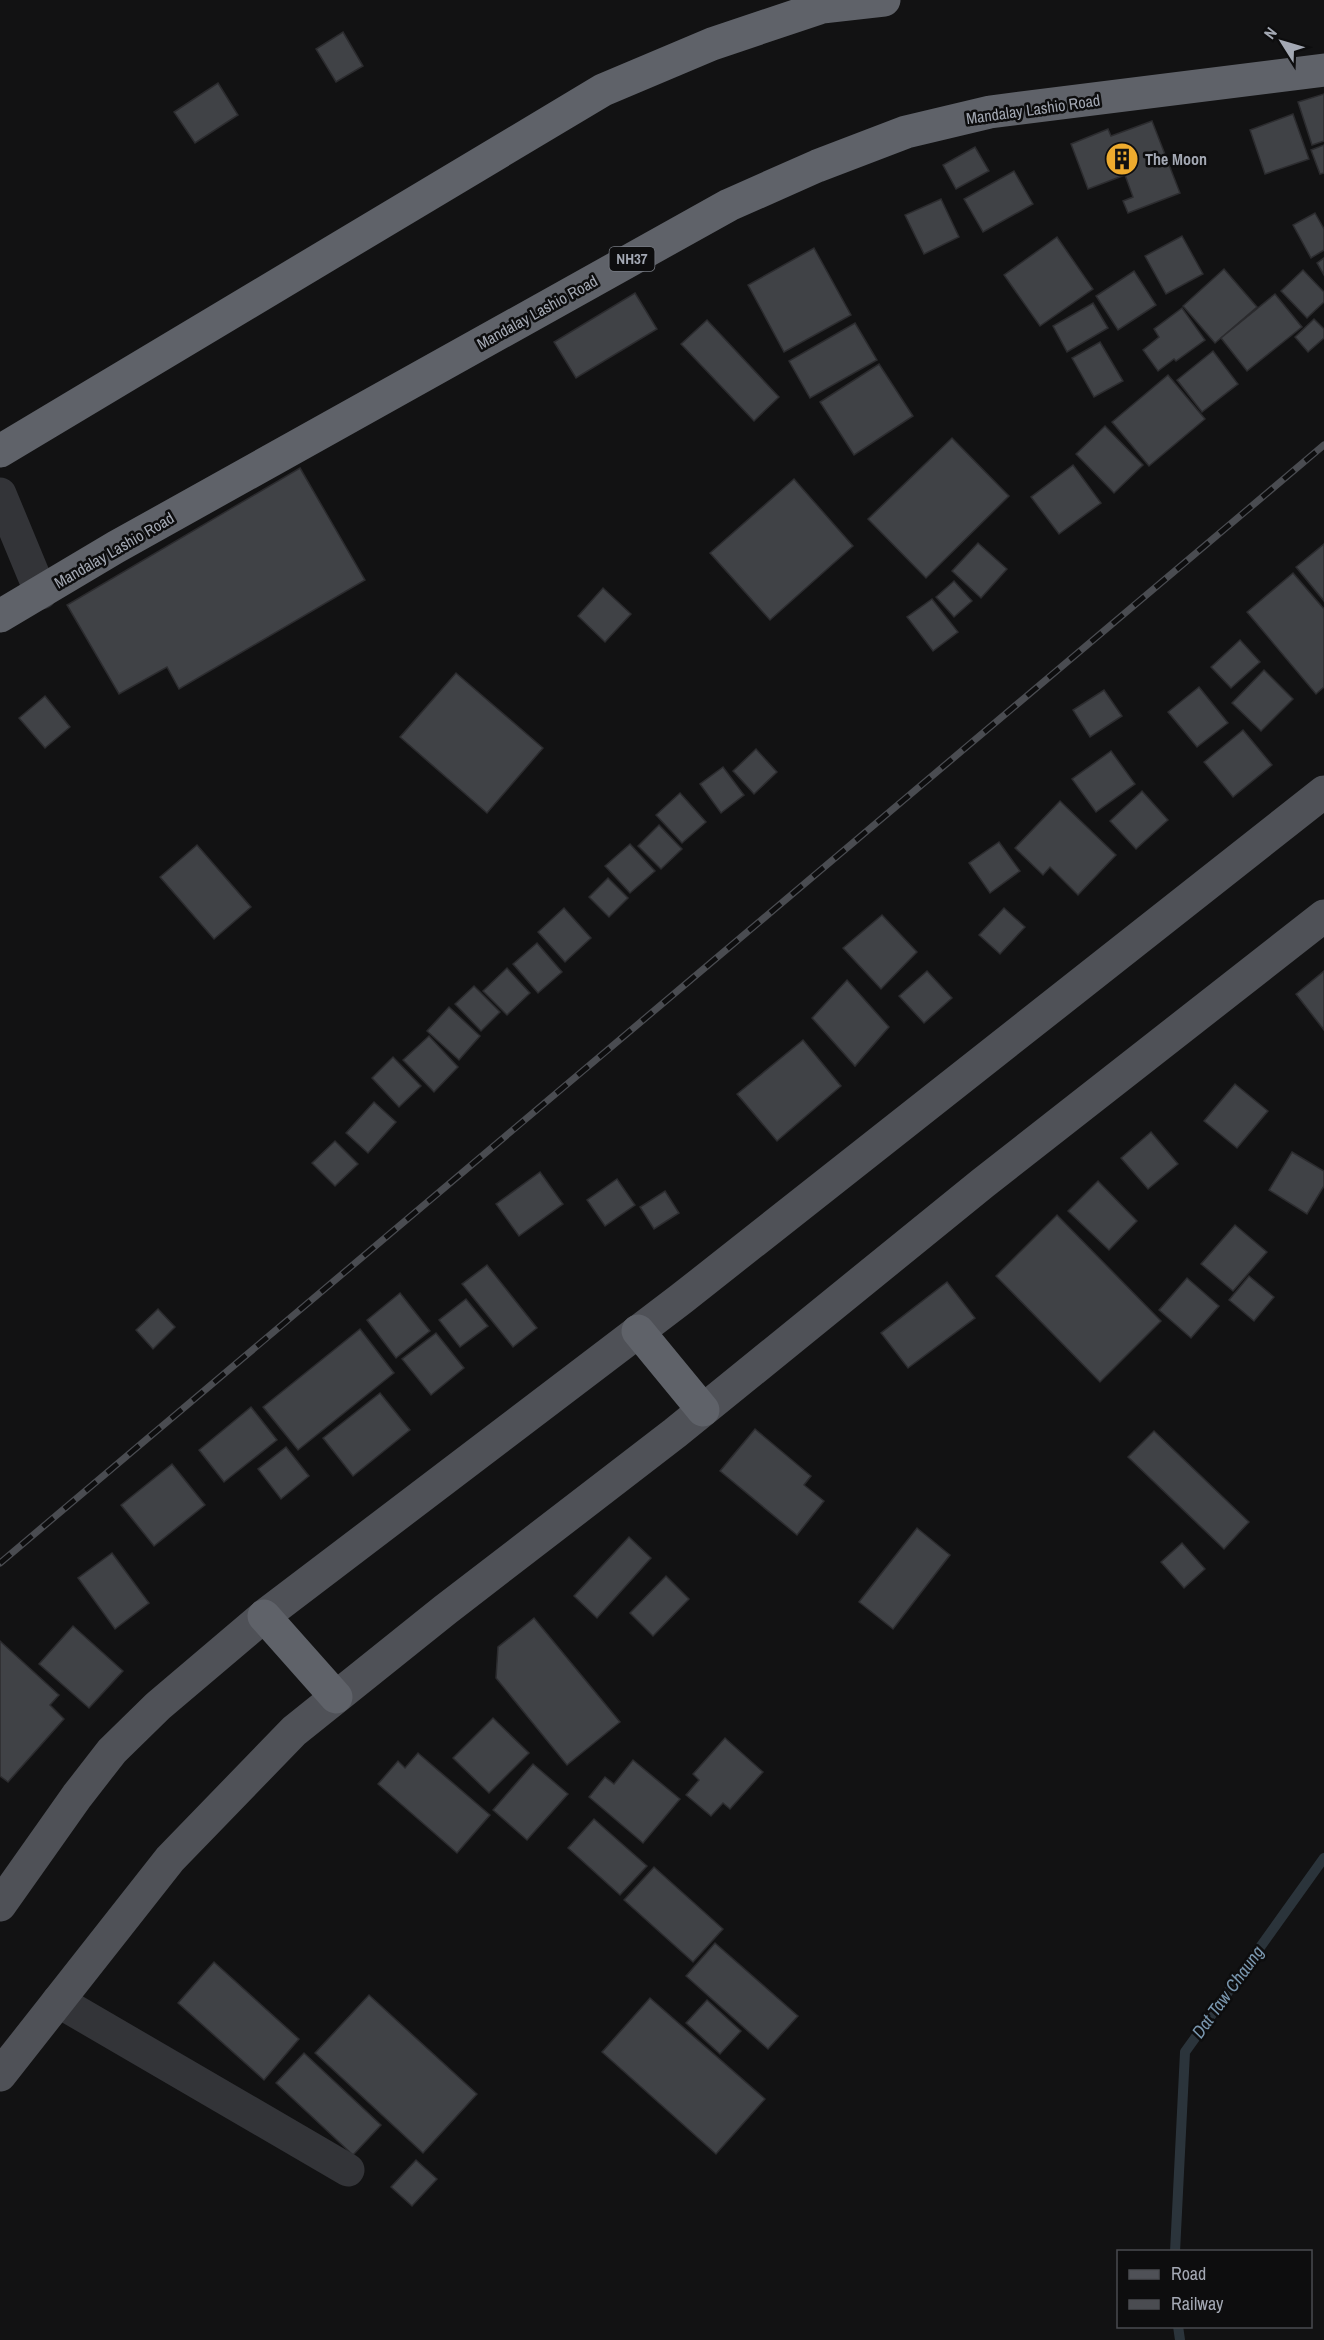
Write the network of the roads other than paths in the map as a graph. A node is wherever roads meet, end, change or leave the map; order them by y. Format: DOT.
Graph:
graph roads {
  1 [pos="884,0"];
  2 [pos="1324,70"];
  3 [pos="0,451"];
  4 [pos="0,494"];
  5 [pos="41,593"];
  6 [pos="0,616"];
  7 [pos="1324,792"];
  8 [pos="1324,916"];
  9 [pos="638,1331"];
  10 [pos="703,1410"];
  11 [pos="264,1616"];
  12 [pos="336,1697"];
  13 [pos="0,1905"];
  14 [pos="58,2001"];
  15 [pos="4,2069"];
  16 [pos="348,2170"];
  1 -- 3 [label="highway"];
  2 -- 5 [label="highway, Mandalay Lashio Road / NH37"];
  4 -- 5 [label="street"];
  5 -- 6 [label="highway, Mandalay Lashio Road / NH37"];
  7 -- 9 [label="main road"];
  8 -- 10 [label="main road"];
  9 -- 10 [label="highway"];
  9 -- 11 [label="main road"];
  10 -- 12 [label="main road"];
  11 -- 12 [label="highway"];
  11 -- 13 [label="main road"];
  12 -- 14 [label="main road"];
  14 -- 15 [label="main road"];
  14 -- 16 [label="street"];
}
